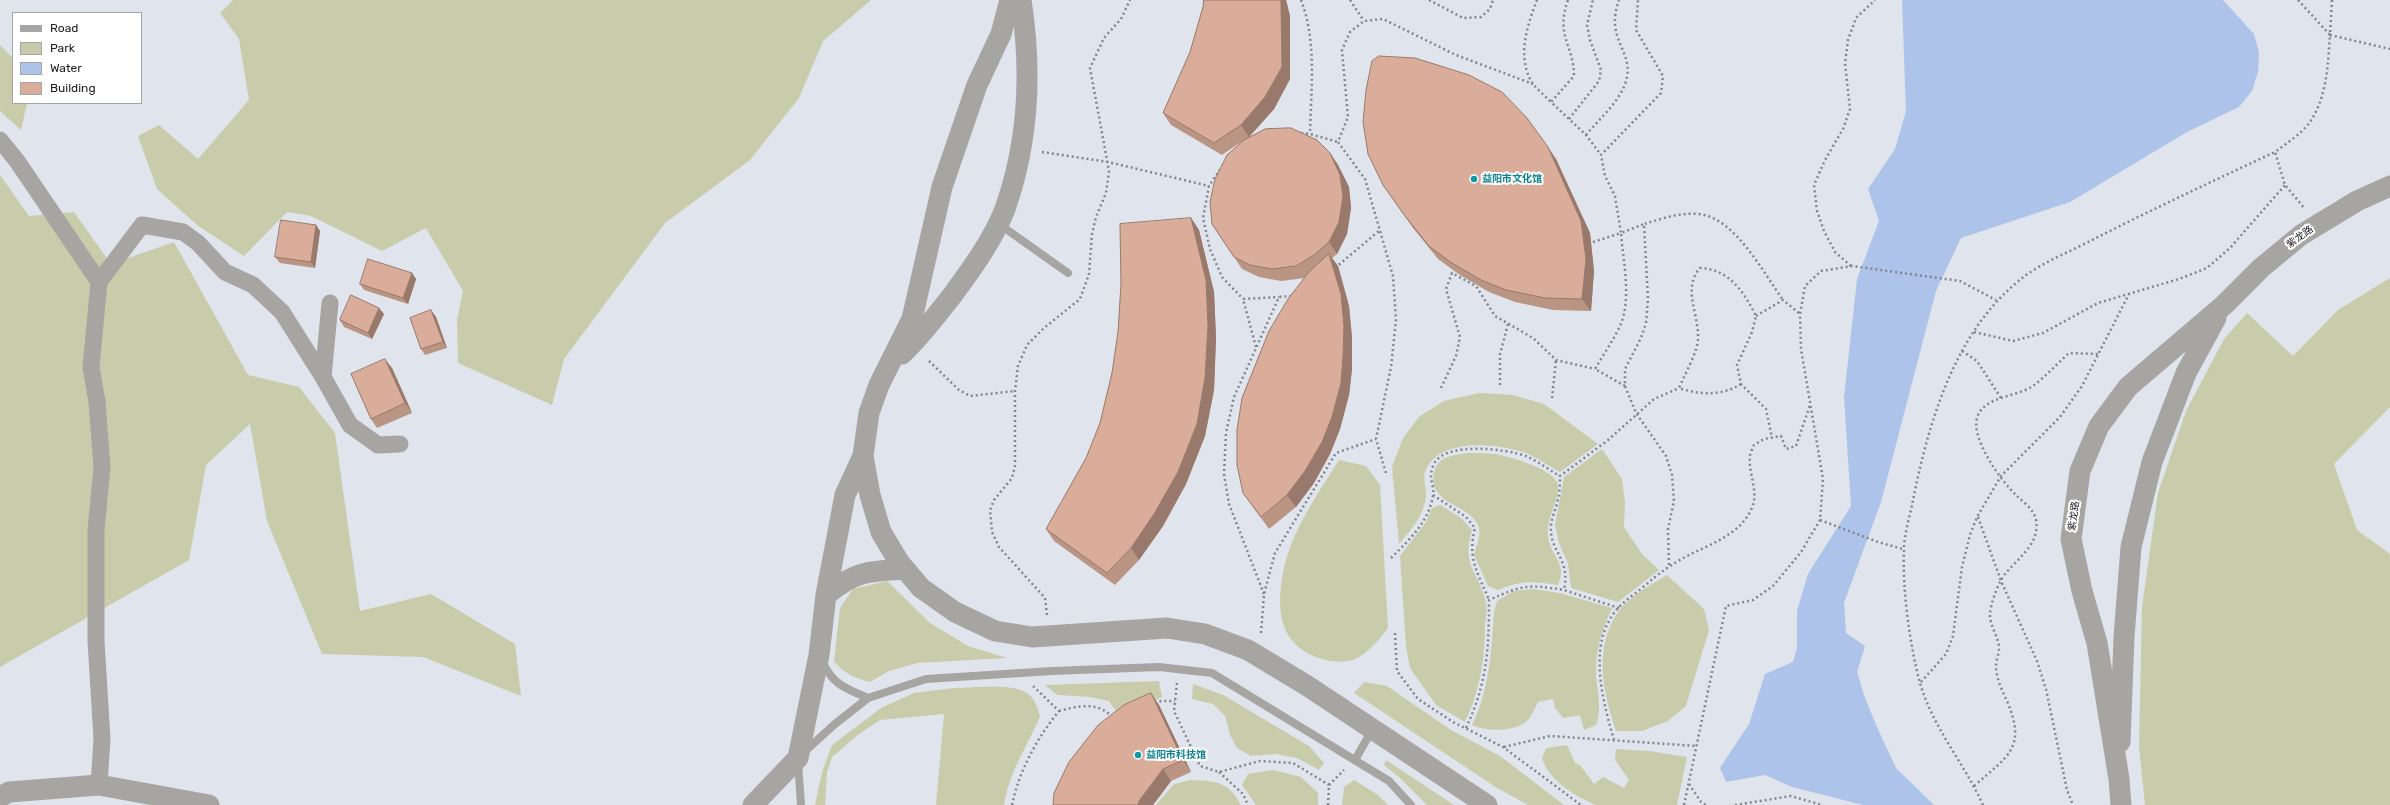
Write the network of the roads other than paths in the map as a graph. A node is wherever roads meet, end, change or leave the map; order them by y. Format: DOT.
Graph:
graph roads {
  1 [pos="1010,0"];
  2 [pos="1021,0"];
  3 [pos="0,140"];
  4 [pos="2390,186"];
  5 [pos="998,223"];
  6 [pos="1068,273"];
  7 [pos="99,282"];
  8 [pos="330,303"];
  9 [pos="2224,305"];
  10 [pos="891,364"];
  11 [pos="323,377"];
  12 [pos="400,444"];
  13 [pos="863,456"];
  14 [pos="905,569"];
  15 [pos="826,595"];
  16 [pos="819,655"];
  17 [pos="868,698"];
  18 [pos="2107,714"];
  19 [pos="1373,729"];
  20 [pos="798,758"];
  21 [pos="1354,760"];
  22 [pos="2119,779"];
  23 [pos="99,785"];
  24 [pos="0,797"];
  25 [pos="209,805"];
  26 [pos="754,805"];
  27 [pos="801,805"];
  28 [pos="1411,805"];
  29 [pos="1487,805"];
  30 [pos="2109,805"];
  31 [pos="2120,805"];
  1 -- 10 [label="street"];
  2 -- 5 [label="street"];
  3 -- 7 [label="street"];
  4 -- 9 [label="street, 紫龙路"];
  5 -- 6 [label="lane"];
  5 -- 10 [label="street"];
  7 -- 11 [label="street"];
  7 -- 23 [label="street"];
  8 -- 11 [label="street"];
  9 -- 18 [label="street, 紫龙路"];
  9 -- 22 [label="street, 紫龙路"];
  10 -- 13 [label="street"];
  11 -- 12 [label="street"];
  13 -- 14 [label="street"];
  13 -- 15 [label="street"];
  14 -- 15 [label="street"];
  14 -- 19 [label="street"];
  15 -- 16 [label="street"];
  16 -- 17 [label="lane"];
  16 -- 20 [label="street"];
  17 -- 20 [label="lane"];
  17 -- 21 [label="lane"];
  18 -- 22 [label="street, 紫龙路"];
  18 -- 30 [label="street"];
  19 -- 21 [label="lane"];
  19 -- 29 [label="street"];
  20 -- 26 [label="street"];
  20 -- 27 [label="lane"];
  21 -- 28 [label="lane"];
  22 -- 31 [label="street, 紫龙路"];
  23 -- 24 [label="street"];
  23 -- 25 [label="street"];
}
